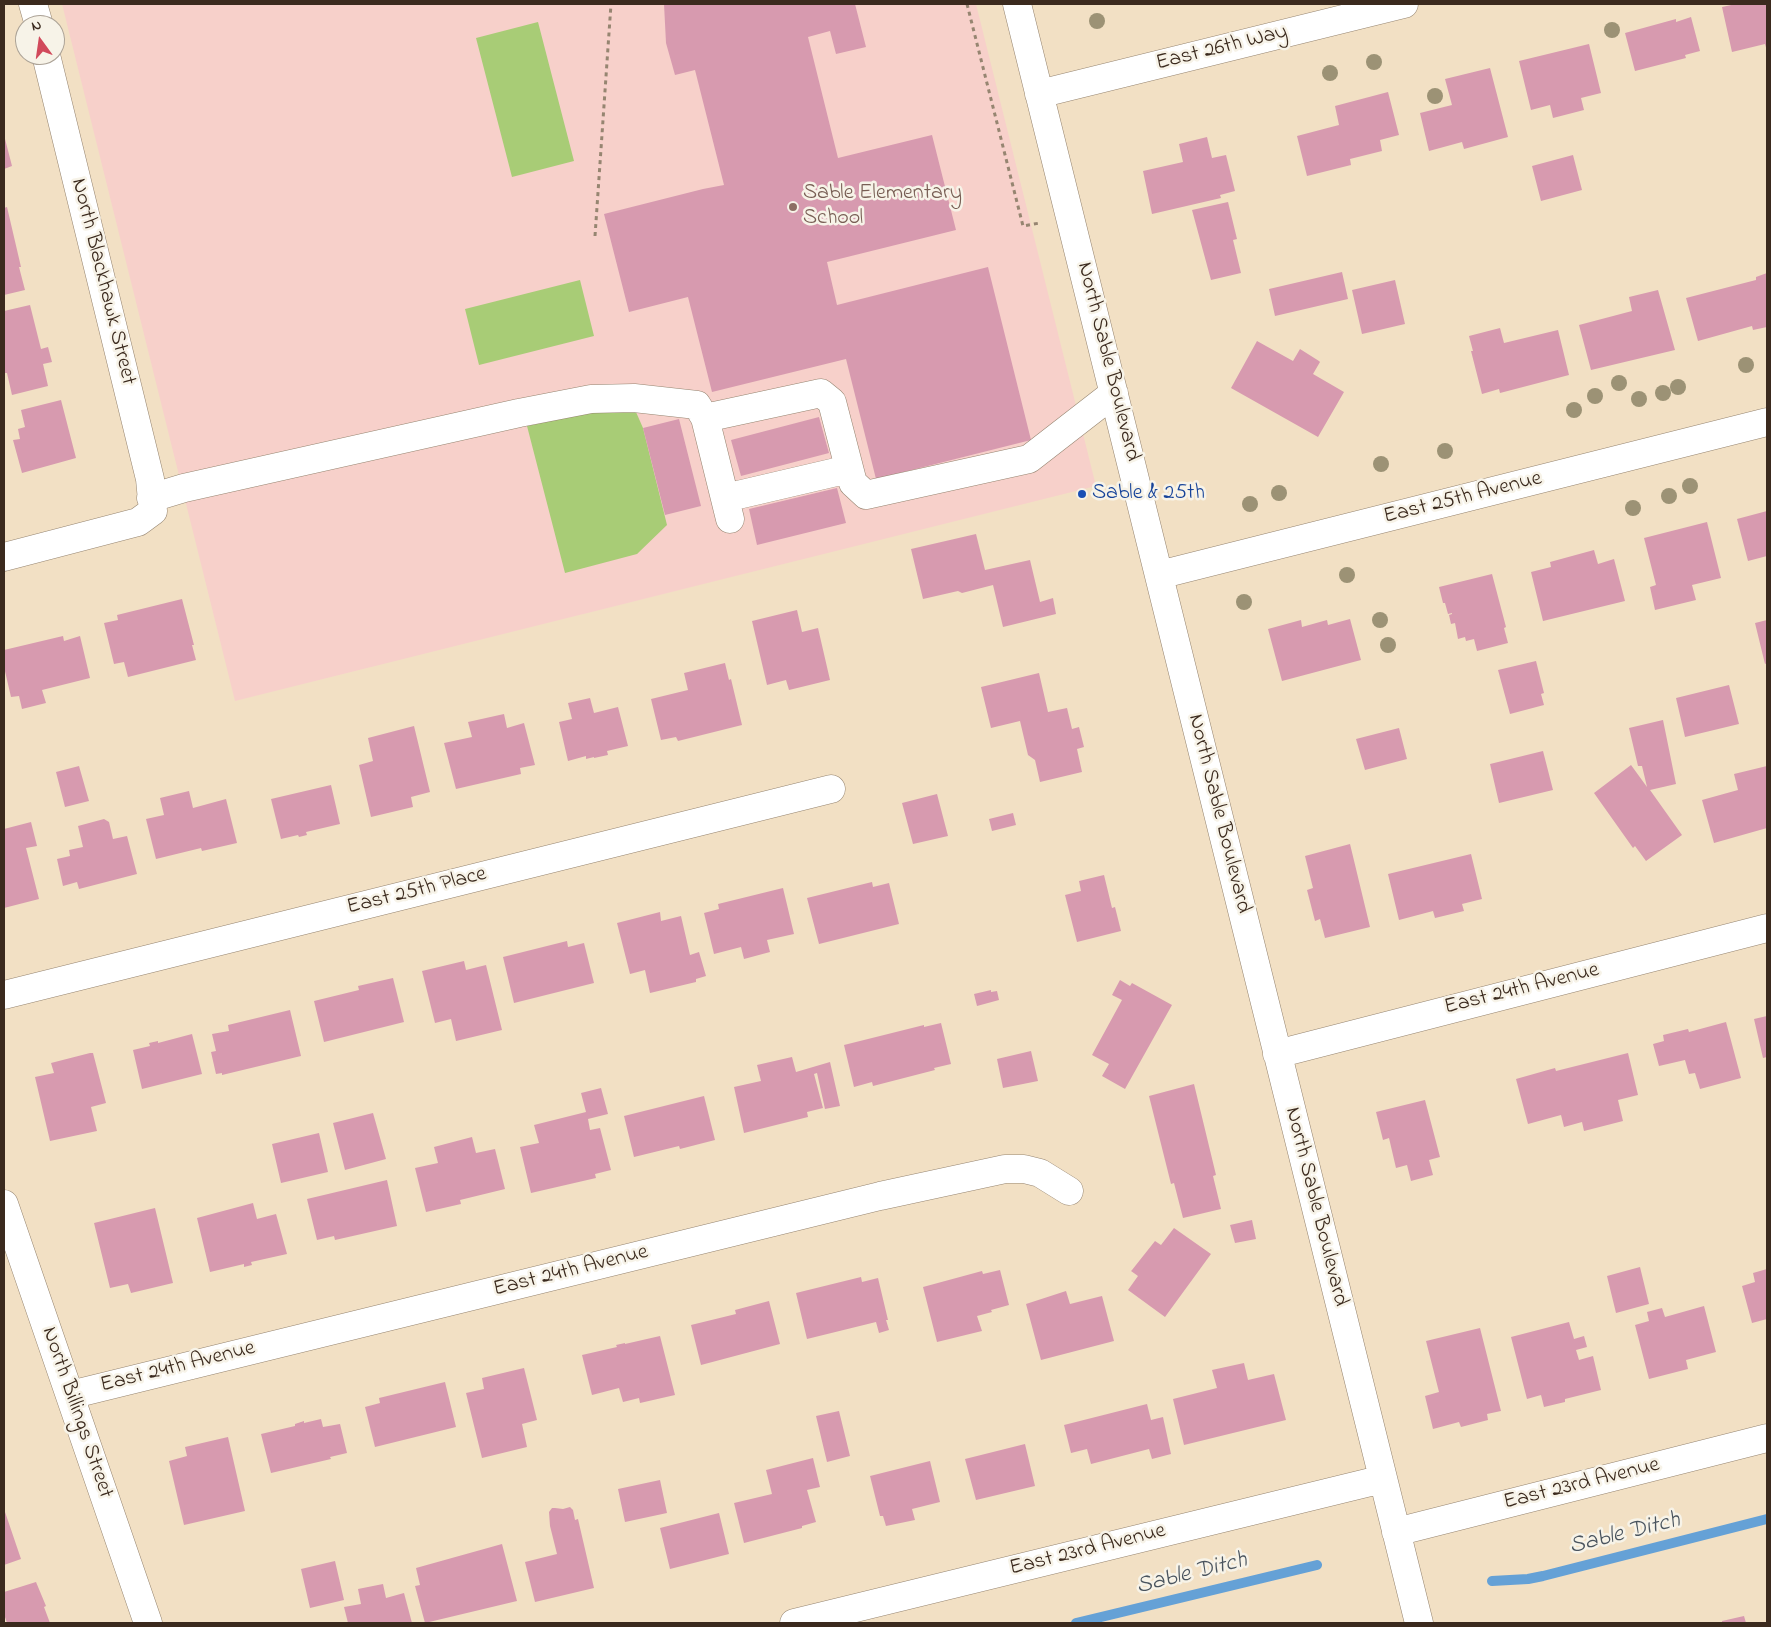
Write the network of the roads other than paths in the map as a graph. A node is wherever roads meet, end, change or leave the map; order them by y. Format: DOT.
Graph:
graph roads {
  1 [pos="1017,4"];
  2 [pos="1404,4"];
  3 [pos="48,65"];
  4 [pos="1040,94"];
  5 [pos="1114,393"];
  6 [pos="705,418"];
  7 [pos="1767,422"];
  8 [pos="849,469"];
  9 [pos="152,504"];
  10 [pos="4,558"];
  11 [pos="1159,575"];
  12 [pos="831,789"];
  13 [pos="1767,928"];
  14 [pos="4,995"];
  15 [pos="1277,1054"];
  16 [pos="1069,1191"];
  17 [pos="4,1204"];
  18 [pos="70,1395"];
  19 [pos="1767,1438"];
  20 [pos="1383,1479"];
  21 [pos="1396,1532"];
  22 [pos="148,1623"];
  23 [pos="794,1623"];
  24 [pos="1419,1623"];
  1 -- 4 [label="street, North Sable Boulevard"];
  2 -- 4 [label="street, East 26th Way"];
  3 -- 9 [label="street, North Blackhawk Street"];
  4 -- 5 [label="street, North Sable Boulevard"];
  5 -- 8 [label="street"];
  5 -- 11 [label="street, North Sable Boulevard"];
  6 -- 8 [label="street"];
  6 -- 8 [label="street"];
  6 -- 9 [label="street"];
  7 -- 11 [label="street, East 25th Avenue"];
  9 -- 10 [label="street"];
  11 -- 15 [label="street, North Sable Boulevard"];
  12 -- 14 [label="street, East 25th Place"];
  13 -- 15 [label="street, East 24th Avenue"];
  15 -- 20 [label="street, North Sable Boulevard"];
  16 -- 18 [label="street, East 24th Avenue"];
  17 -- 18 [label="street, North Billings Street"];
  18 -- 22 [label="street, North Billings Street"];
  19 -- 21 [label="street, East 23rd Avenue"];
  20 -- 21 [label="street, North Sable Boulevard"];
  20 -- 23 [label="street, East 23rd Avenue"];
  21 -- 24 [label="street, North Sable Boulevard"];
}
